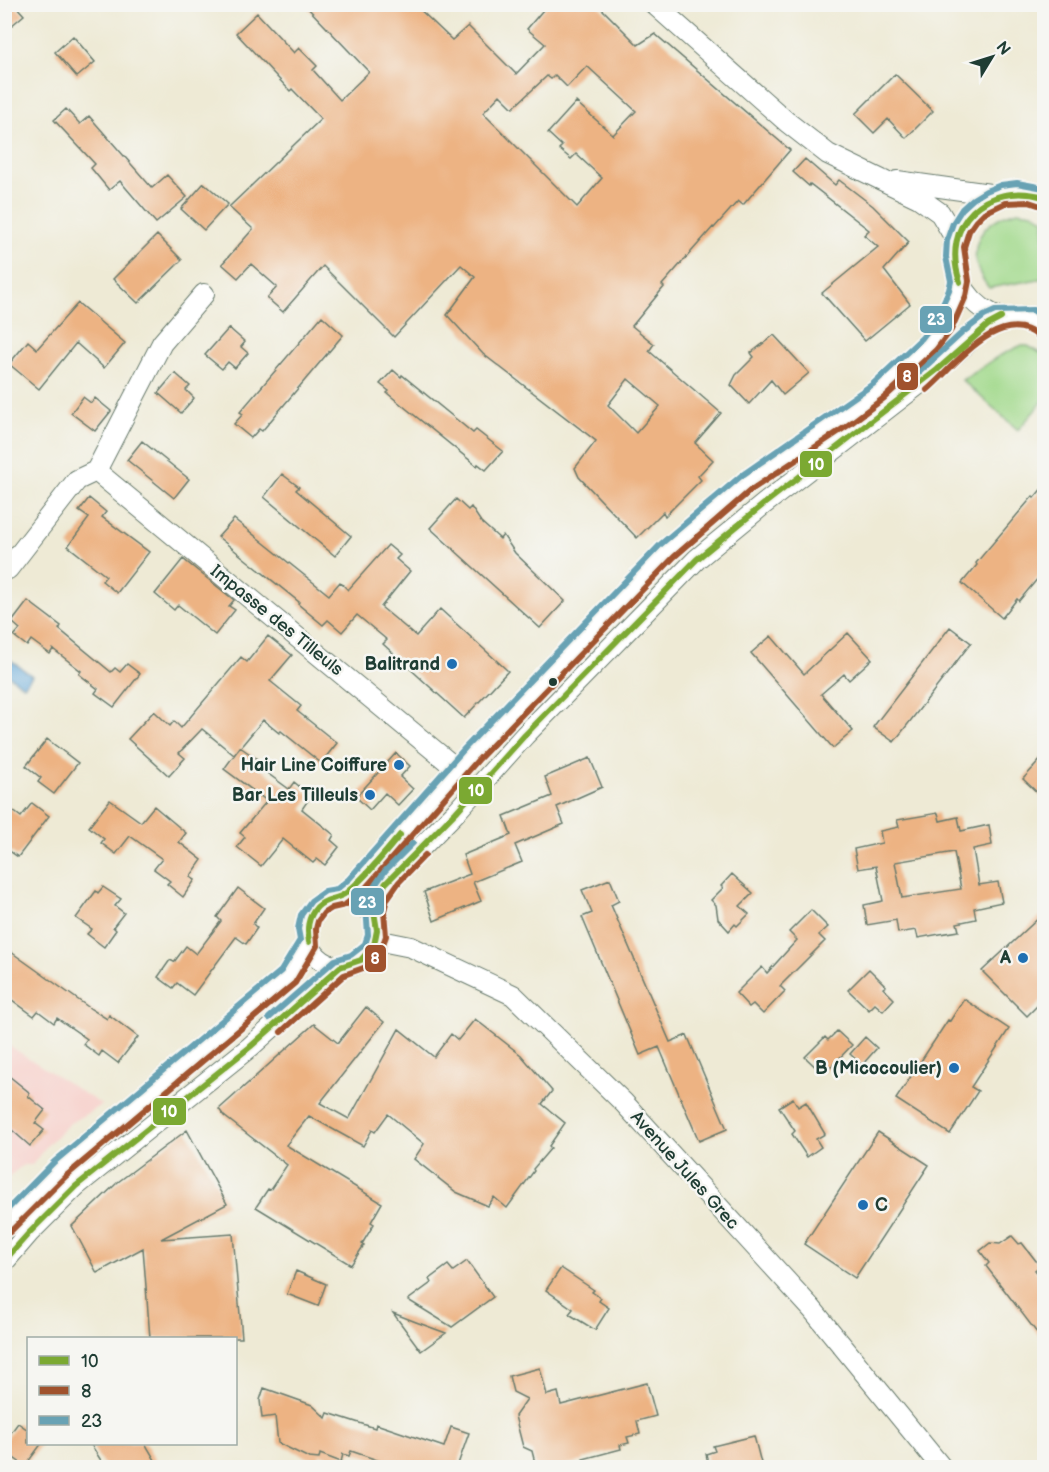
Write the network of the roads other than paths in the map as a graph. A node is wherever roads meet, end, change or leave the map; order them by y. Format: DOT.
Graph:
graph roads {
  1 [pos="654,4"];
  2 [pos="876,179"];
  3 [pos="997,195"];
  4 [pos="1044,197"];
  5 [pos="956,240"];
  6 [pos="960,282"];
  7 [pos="204,294"];
  8 [pos="1001,318"];
  9 [pos="1040,321"];
  10 [pos="96,471"];
  11 [pos="8,569"];
  12 [pos="458,770"];
  13 [pos="341,897"];
  14 [pos="374,917"];
  15 [pos="376,940"];
  16 [pos="309,942"];
  17 [pos="340,967"];
  18 [pos="4,1226"];
  19 [pos="4,1262"];
  20 [pos="942,1467"];
  1 -- 2 [label="street"];
  2 -- 3 [label="street"];
  2 -- 5 [label="street"];
  3 -- 4 [label="street"];
  3 -- 5 [label="street"];
  5 -- 6 [label="street"];
  6 -- 8 [label="street"];
  6 -- 12 [label="street"];
  7 -- 10 [label="street"];
  8 -- 9 [label="street"];
  8 -- 14 [label="street"];
  10 -- 11 [label="street"];
  10 -- 12 [label="street, Impasse des Tilleuls"];
  12 -- 13 [label="street"];
  13 -- 14 [label="street"];
  13 -- 16 [label="street"];
  14 -- 15 [label="street"];
  15 -- 17 [label="street"];
  15 -- 20 [label="street, Avenue Jules Grec"];
  16 -- 17 [label="street"];
  16 -- 18 [label="street"];
  17 -- 19 [label="street"];
}
